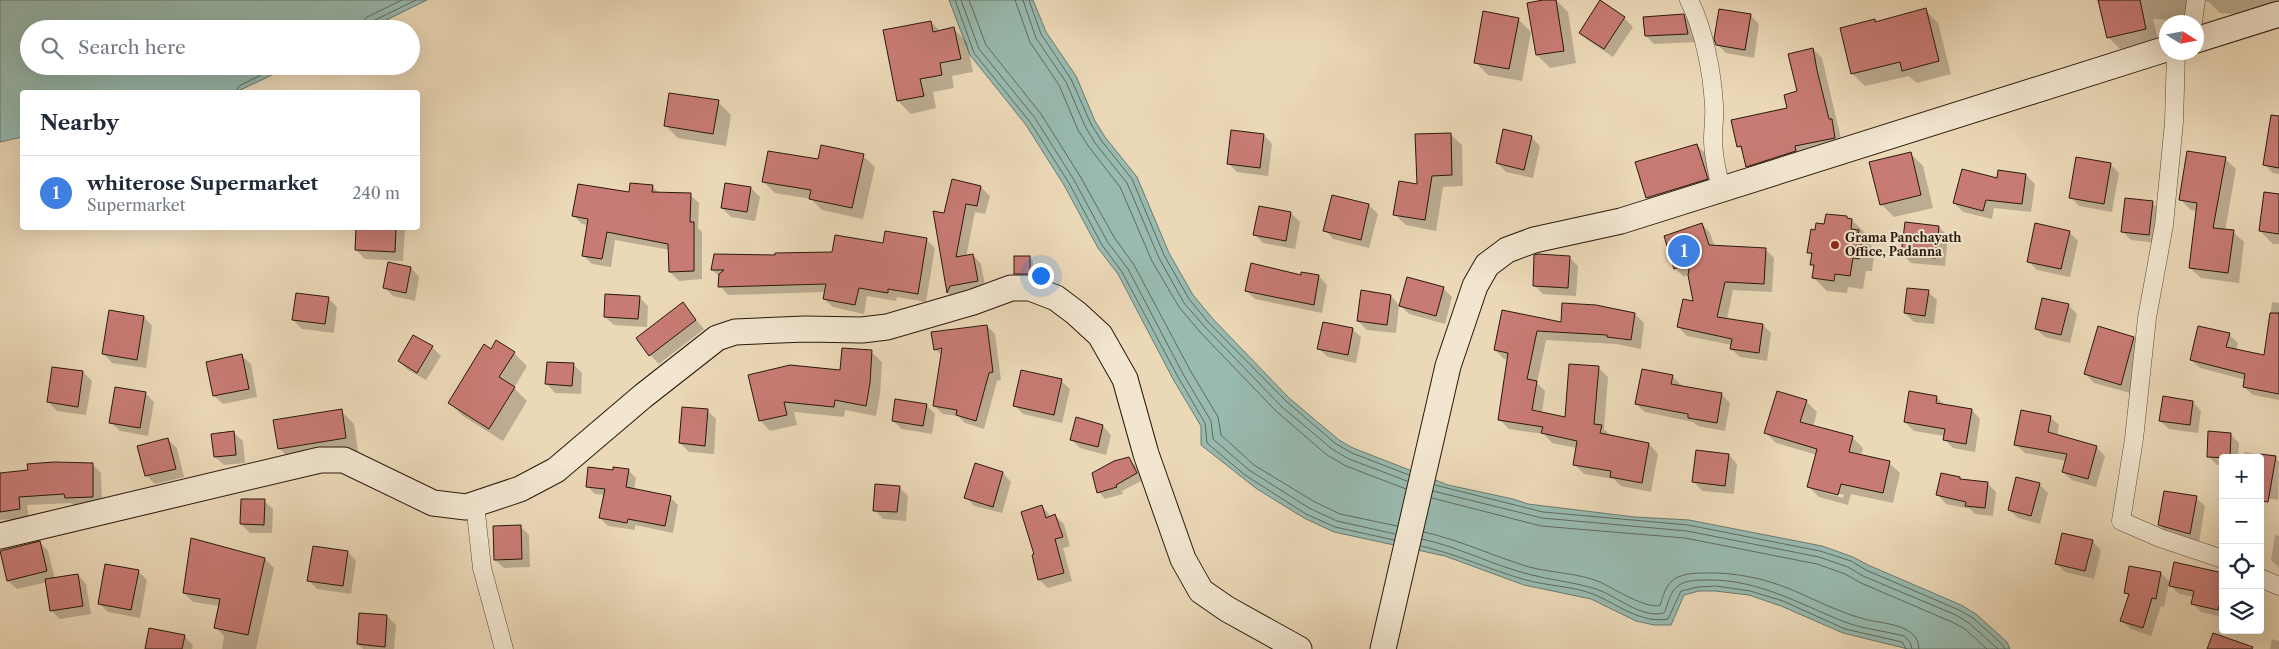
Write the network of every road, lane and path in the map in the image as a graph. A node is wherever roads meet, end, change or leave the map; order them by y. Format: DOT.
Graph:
graph roads {
  1 [pos="1689,0"];
  2 [pos="2196,0"];
  3 [pos="2279,14"];
  4 [pos="2194,15"];
  5 [pos="2204,37"];
  6 [pos="2159,51"];
  7 [pos="2176,60"];
  8 [pos="1721,189"];
  9 [pos="475,504"];
  10 [pos="0,536"];
  11 [pos="2219,558"];
  12 [pos="2264,580"];
  13 [pos="2279,586"];
  14 [pos="504,649"];
  15 [pos="1299,649"];
  16 [pos="1383,649"];
  1 -- 8 [label="street"];
  2 -- 4 [label="street"];
  3 -- 5 [label="main road"];
  6 -- 8 [label="main road"];
  7 -- 11 [label="street"];
  8 -- 16 [label="main road"];
  9 -- 10 [label="main road"];
  9 -- 14 [label="street"];
  9 -- 15 [label="main road"];
  12 -- 13 [label="street"];
}
